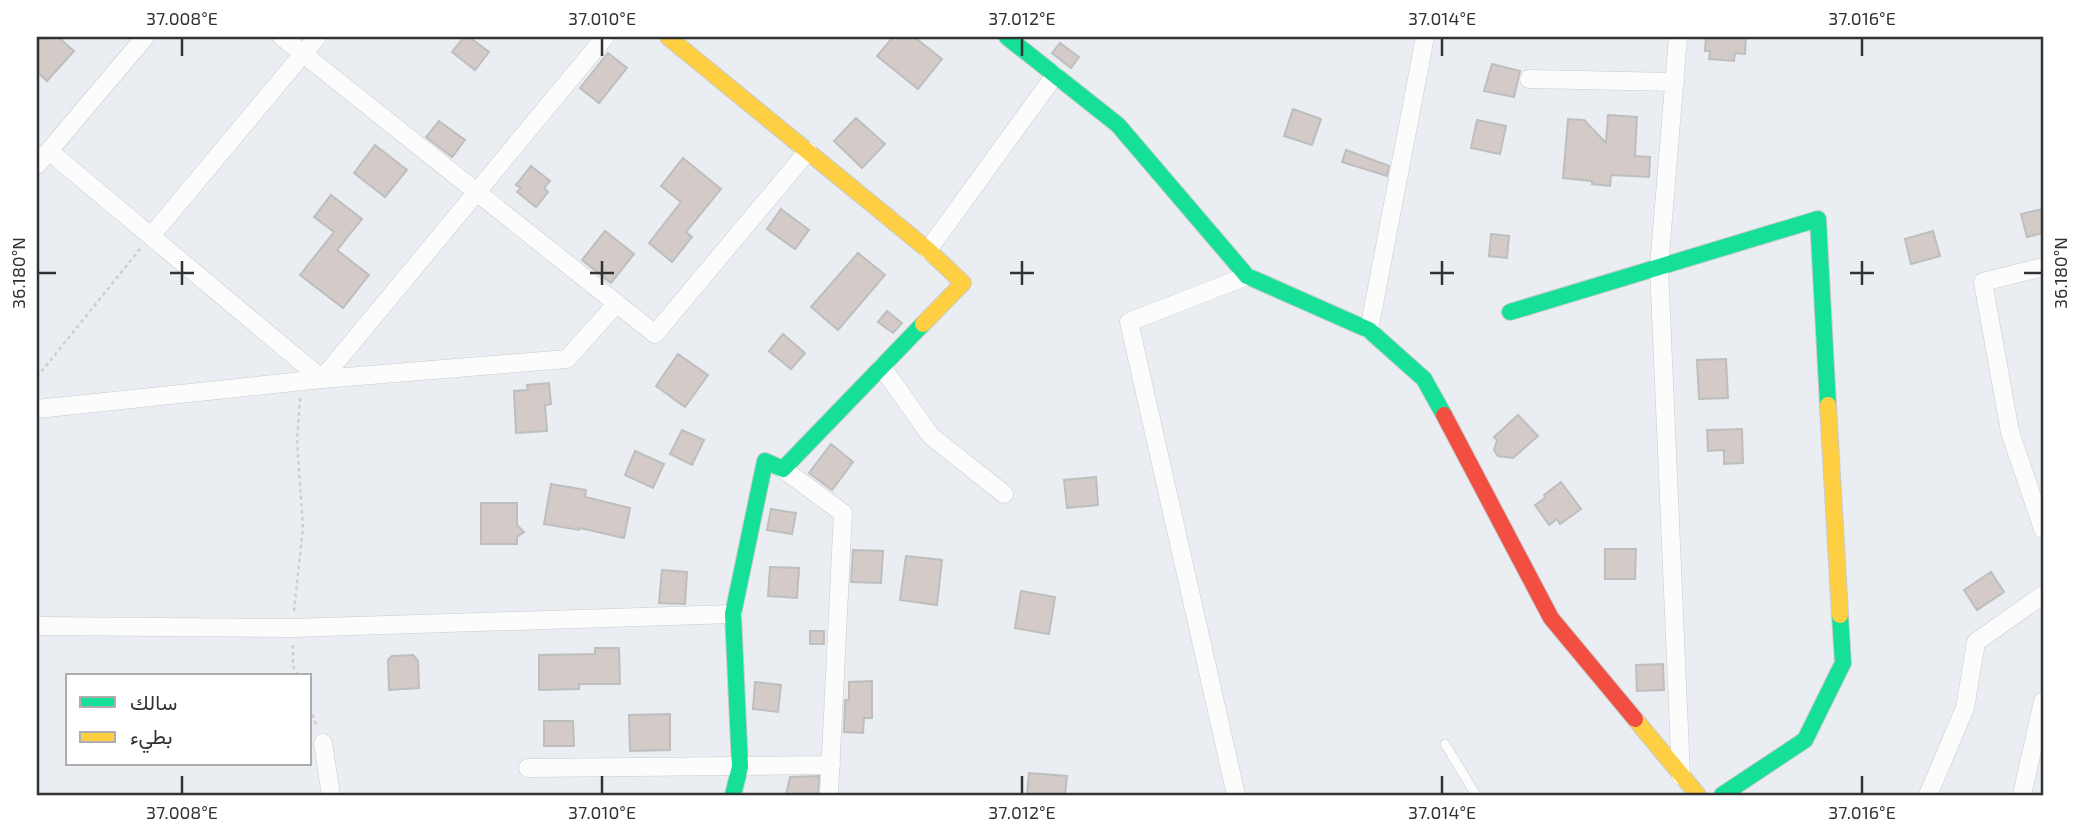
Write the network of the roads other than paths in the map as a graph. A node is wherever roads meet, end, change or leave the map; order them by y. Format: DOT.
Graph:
graph roads {
  1 [pos="145,37"];
  2 [pos="282,37"];
  3 [pos="317,37"];
  4 [pos="605,37"];
  5 [pos="668,37"];
  6 [pos="1007,37"];
  7 [pos="1425,37"];
  8 [pos="1678,37"];
  9 [pos="303,54"];
  10 [pos="1055,75"];
  11 [pos="1529,79"];
  12 [pos="1675,82"];
  13 [pos="49,151"];
  14 [pos="808,151"];
  15 [pos="37,165"];
  16 [pos="476,192"];
  17 [pos="151,236"];
  18 [pos="928,250"];
  19 [pos="1659,267"];
  20 [pos="2043,267"];
  21 [pos="1247,276"];
  22 [pos="617,303"];
  23 [pos="1510,312"];
  24 [pos="1369,330"];
  25 [pos="882,367"];
  26 [pos="322,379"];
  27 [pos="37,409"];
  28 [pos="783,469"];
  29 [pos="1004,494"];
  30 [pos="2043,529"];
  31 [pos="2043,595"];
  32 [pos="733,614"];
  33 [pos="37,626"];
  34 [pos="2043,701"];
  35 [pos="323,743"];
  36 [pos="1445,744"];
  37 [pos="831,765"];
  38 [pos="740,767"];
  39 [pos="528,768"];
  40 [pos="1681,776"];
  41 [pos="331,795"];
  42 [pos="733,795"];
  43 [pos="829,795"];
  44 [pos="1236,795"];
  45 [pos="1476,795"];
  46 [pos="1698,795"];
  47 [pos="1722,795"];
  48 [pos="1928,795"];
  49 [pos="2022,795"];
  1 -- 13 [label="street"];
  2 -- 9 [label="street"];
  3 -- 9 [label="street"];
  4 -- 16 [label="street"];
  5 -- 14 [label="street"];
  6 -- 10 [label="street"];
  7 -- 24 [label="street"];
  8 -- 12 [label="street"];
  9 -- 16 [label="street"];
  9 -- 17 [label="street"];
  10 -- 18 [label="street"];
  10 -- 21 [label="street"];
  11 -- 12 [label="street"];
  12 -- 19 [label="street"];
  13 -- 15 [label="street"];
  13 -- 17 [label="street"];
  14 -- 18 [label="street"];
  14 -- 22 [label="street"];
  16 -- 22 [label="street"];
  16 -- 26 [label="street"];
  17 -- 26 [label="street"];
  18 -- 25 [label="street"];
  19 -- 23 [label="street"];
  19 -- 40 [label="street"];
  19 -- 47 [label="street"];
  20 -- 30 [label="street"];
  21 -- 24 [label="street"];
  21 -- 44 [label="street"];
  22 -- 26 [label="street"];
  24 -- 40 [label="street"];
  25 -- 28 [label="street"];
  25 -- 29 [label="street"];
  26 -- 27 [label="street"];
  28 -- 32 [label="street"];
  28 -- 37 [label="street"];
  31 -- 48 [label="street"];
  32 -- 33 [label="street"];
  32 -- 38 [label="street"];
  34 -- 49 [label="street"];
  35 -- 41 [label="street"];
  36 -- 45 [label="lane"];
  37 -- 38 [label="street"];
  37 -- 43 [label="street"];
  38 -- 39 [label="street"];
  38 -- 42 [label="street"];
  40 -- 46 [label="street"];
}
